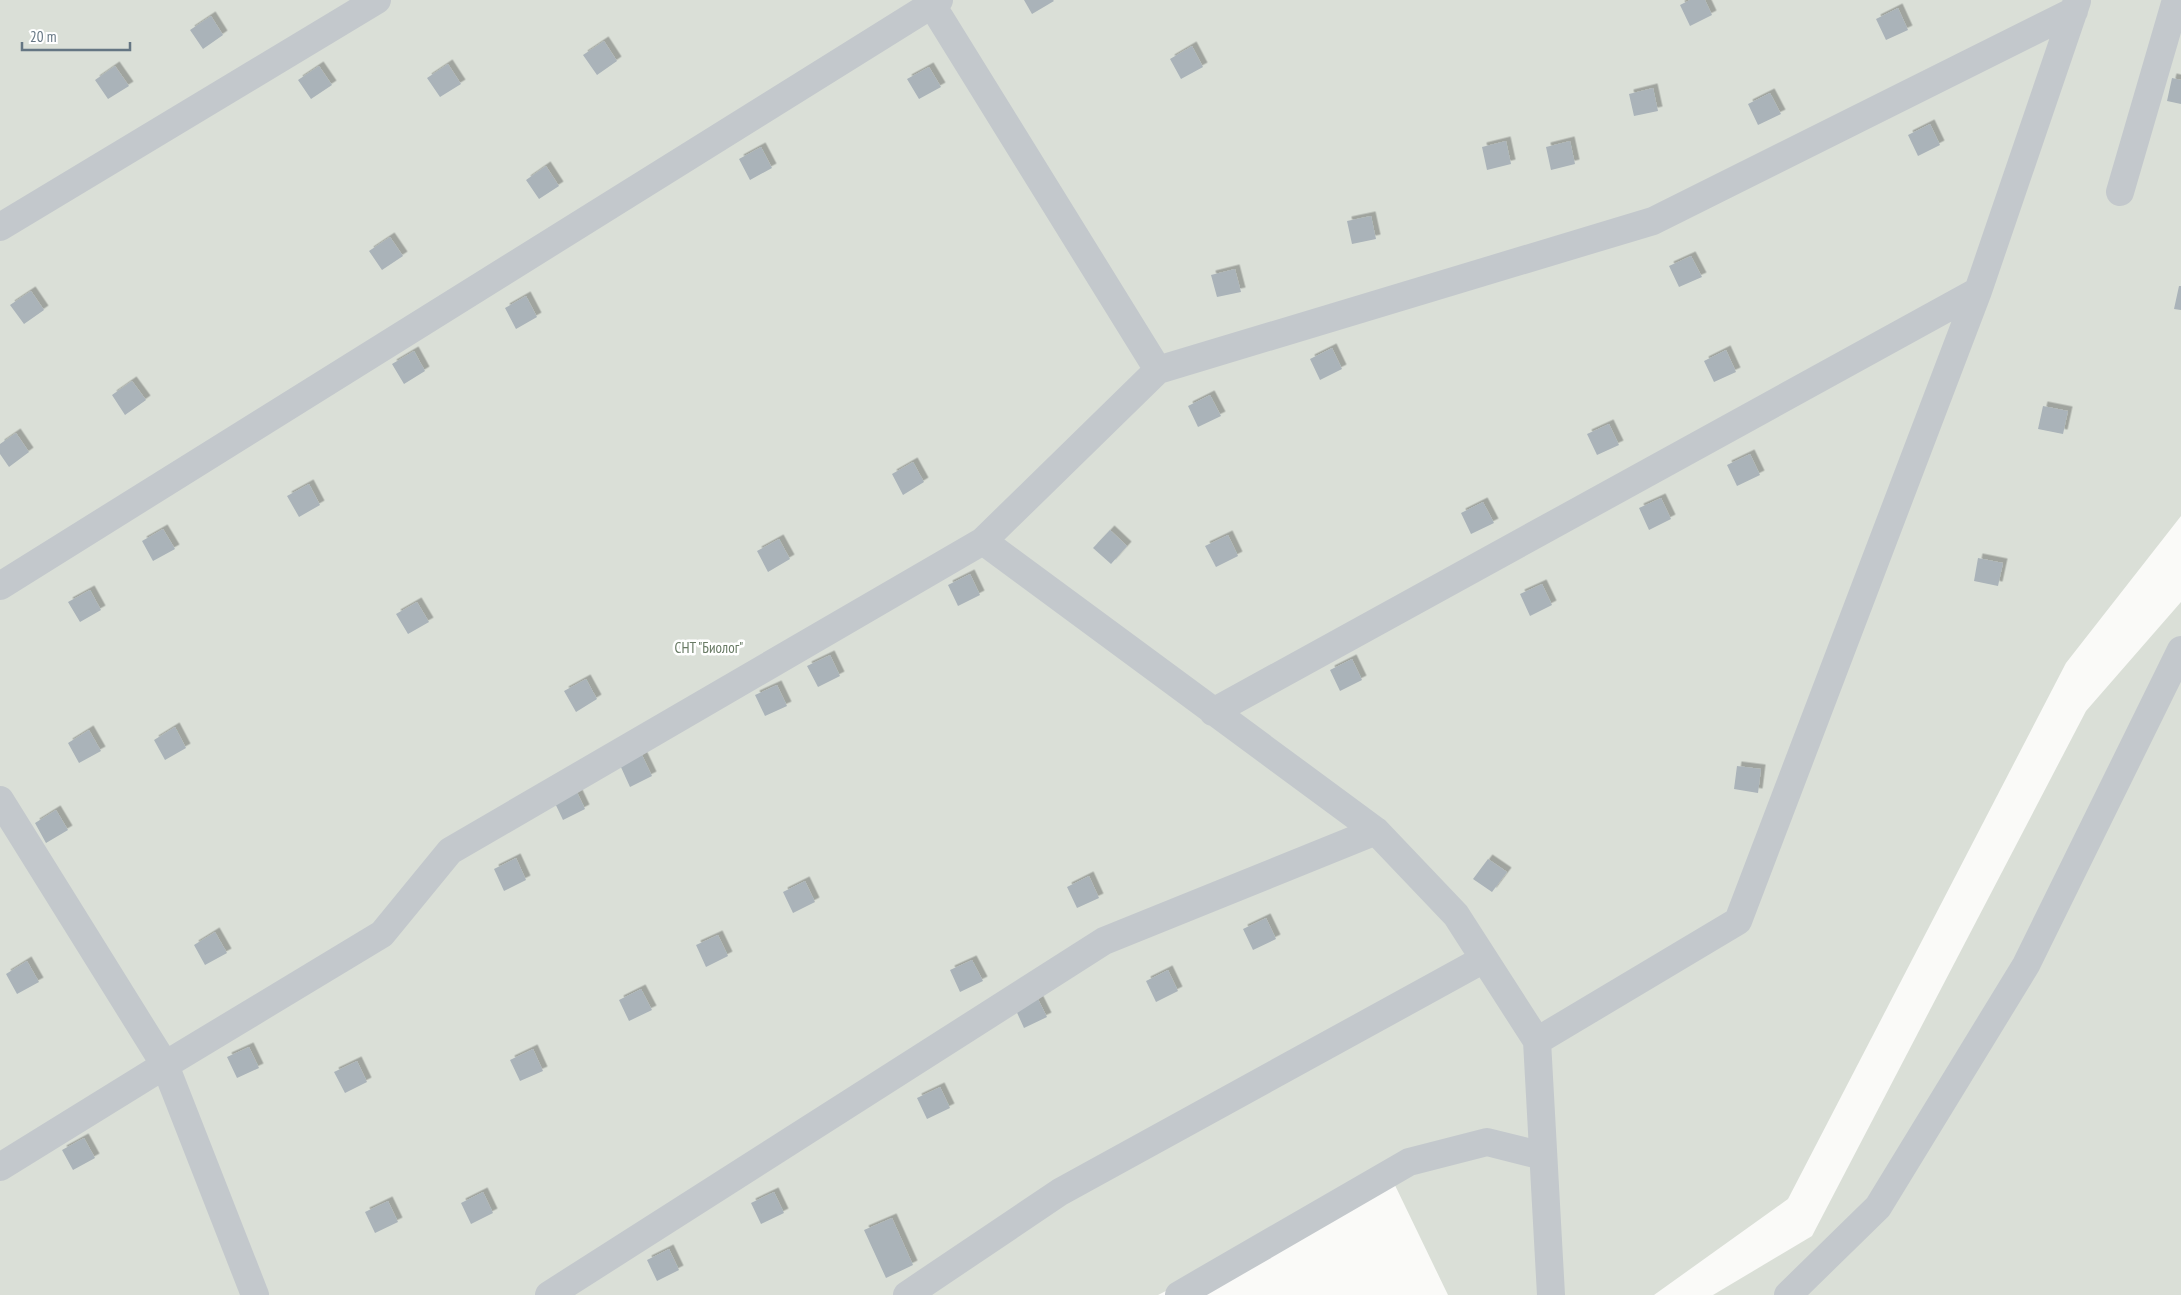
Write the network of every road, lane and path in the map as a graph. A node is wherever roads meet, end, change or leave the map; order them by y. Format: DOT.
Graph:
graph roads {
  1 [pos="377,0"];
  2 [pos="2176,0"];
  3 [pos="936,2"];
  4 [pos="2076,6"];
  5 [pos="2120,192"];
  6 [pos="0,227"];
  7 [pos="1978,291"];
  8 [pos="1158,370"];
  9 [pos="983,541"];
  10 [pos="0,586"];
  11 [pos="2181,650"];
  12 [pos="1213,712"];
  13 [pos="0,800"];
  14 [pos="1376,831"];
  15 [pos="1484,959"];
  16 [pos="1537,1042"];
  17 [pos="165,1065"];
  18 [pos="1543,1156"];
  19 [pos="0,1167"];
  20 [pos="255,1295"];
  21 [pos="549,1295"];
  22 [pos="908,1295"];
  23 [pos="1179,1295"];
  24 [pos="1550,1295"];
  25 [pos="1788,1295"];
  1 -- 6 [label="lane"];
  2 -- 5 [label="lane"];
  3 -- 8 [label="lane"];
  3 -- 10 [label="lane"];
  4 -- 7 [label="lane"];
  4 -- 8 [label="lane"];
  7 -- 12 [label="lane"];
  7 -- 16 [label="lane"];
  8 -- 9 [label="lane"];
  9 -- 12 [label="lane"];
  9 -- 17 [label="lane"];
  11 -- 25 [label="lane"];
  12 -- 14 [label="lane"];
  13 -- 17 [label="lane"];
  14 -- 15 [label="lane"];
  14 -- 21 [label="lane"];
  15 -- 16 [label="lane"];
  15 -- 22 [label="lane"];
  16 -- 18 [label="lane"];
  17 -- 19 [label="lane"];
  17 -- 20 [label="lane"];
  18 -- 23 [label="lane"];
  18 -- 24 [label="lane"];
}
